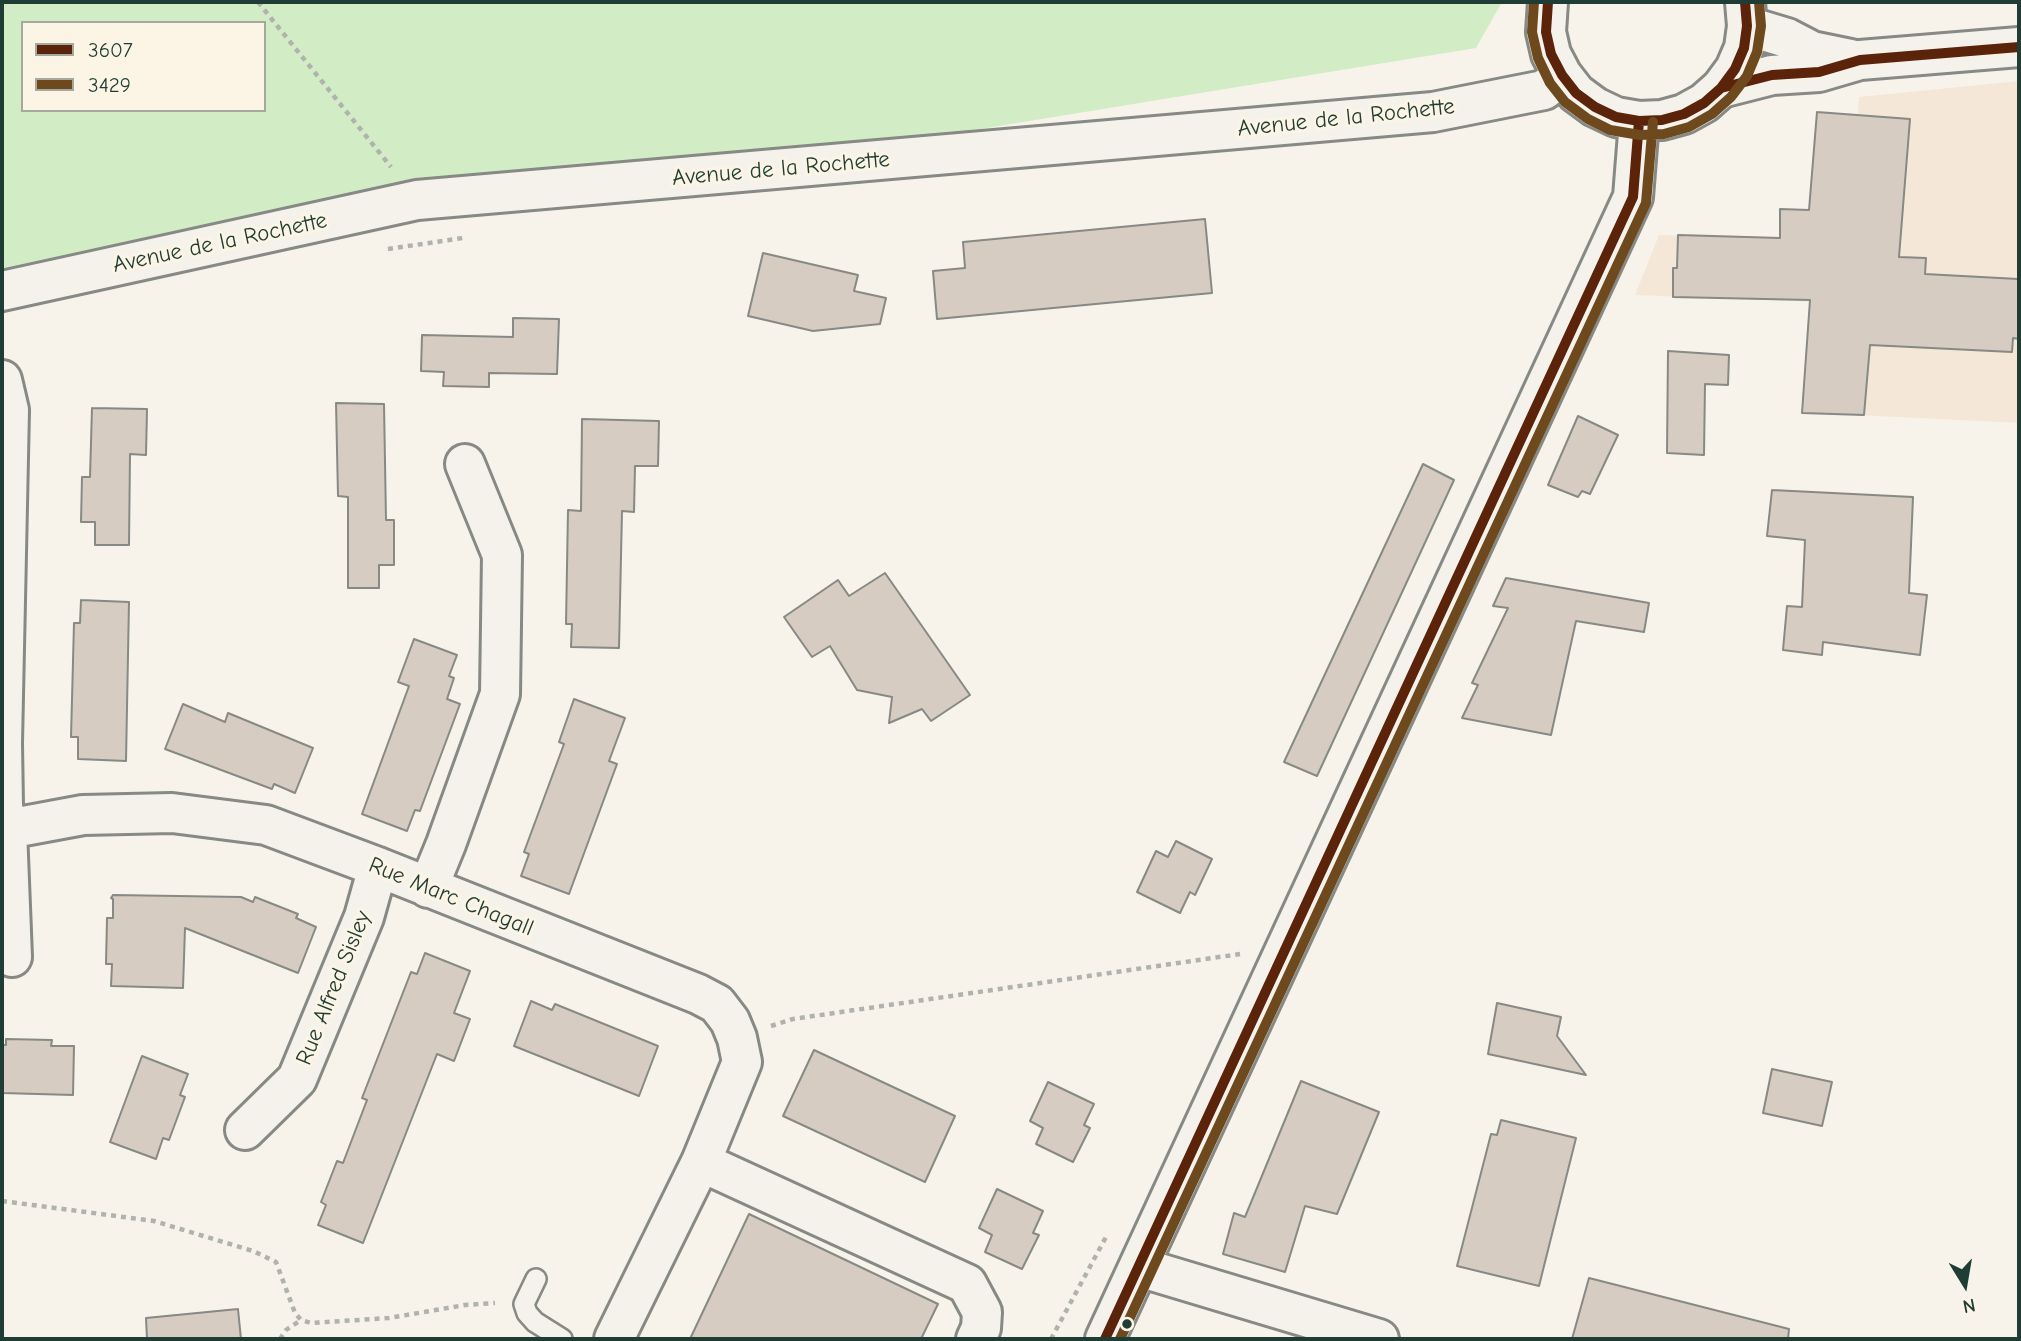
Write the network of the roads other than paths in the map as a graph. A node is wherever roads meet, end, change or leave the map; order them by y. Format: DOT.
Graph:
graph roads {
  1 [pos="1548,2"];
  2 [pos="1746,14"];
  3 [pos="2019,47"];
  4 [pos="1860,60"];
  5 [pos="1562,75"];
  6 [pos="1721,88"];
  7 [pos="1639,121"];
  8 [pos="2,291"];
  9 [pos="2,380"];
  10 [pos="465,464"];
  11 [pos="4,830"];
  12 [pos="378,867"];
  13 [pos="428,888"];
  14 [pos="12,957"];
  15 [pos="245,1130"];
  16 [pos="701,1162"];
  17 [pos="1139,1267"];
  18 [pos="536,1279"];
  19 [pos="562,1339"];
  20 [pos="614,1339"];
  21 [pos="976,1339"];
  22 [pos="1105,1339"];
  23 [pos="1379,1339"];
  1 -- 5 [label="street"];
  2 -- 4 [label="street"];
  2 -- 6 [label="street"];
  3 -- 4 [label="street"];
  4 -- 6 [label="street"];
  5 -- 7 [label="street"];
  5 -- 8 [label="street, Avenue de la Rochette"];
  6 -- 7 [label="street"];
  7 -- 17 [label="street"];
  9 -- 11 [label="street"];
  10 -- 13 [label="street"];
  11 -- 12 [label="street, Rue Marc Chagall"];
  11 -- 14 [label="street"];
  12 -- 13 [label="street, Rue Marc Chagall"];
  12 -- 15 [label="street, Rue Alfred Sisley"];
  13 -- 16 [label="street, Rue Marc Chagall"];
  16 -- 20 [label="street, Rue Marc Chagall"];
  16 -- 21 [label="street"];
  17 -- 22 [label="street"];
  17 -- 23 [label="street"];
  18 -- 19 [label="lane"];
}
